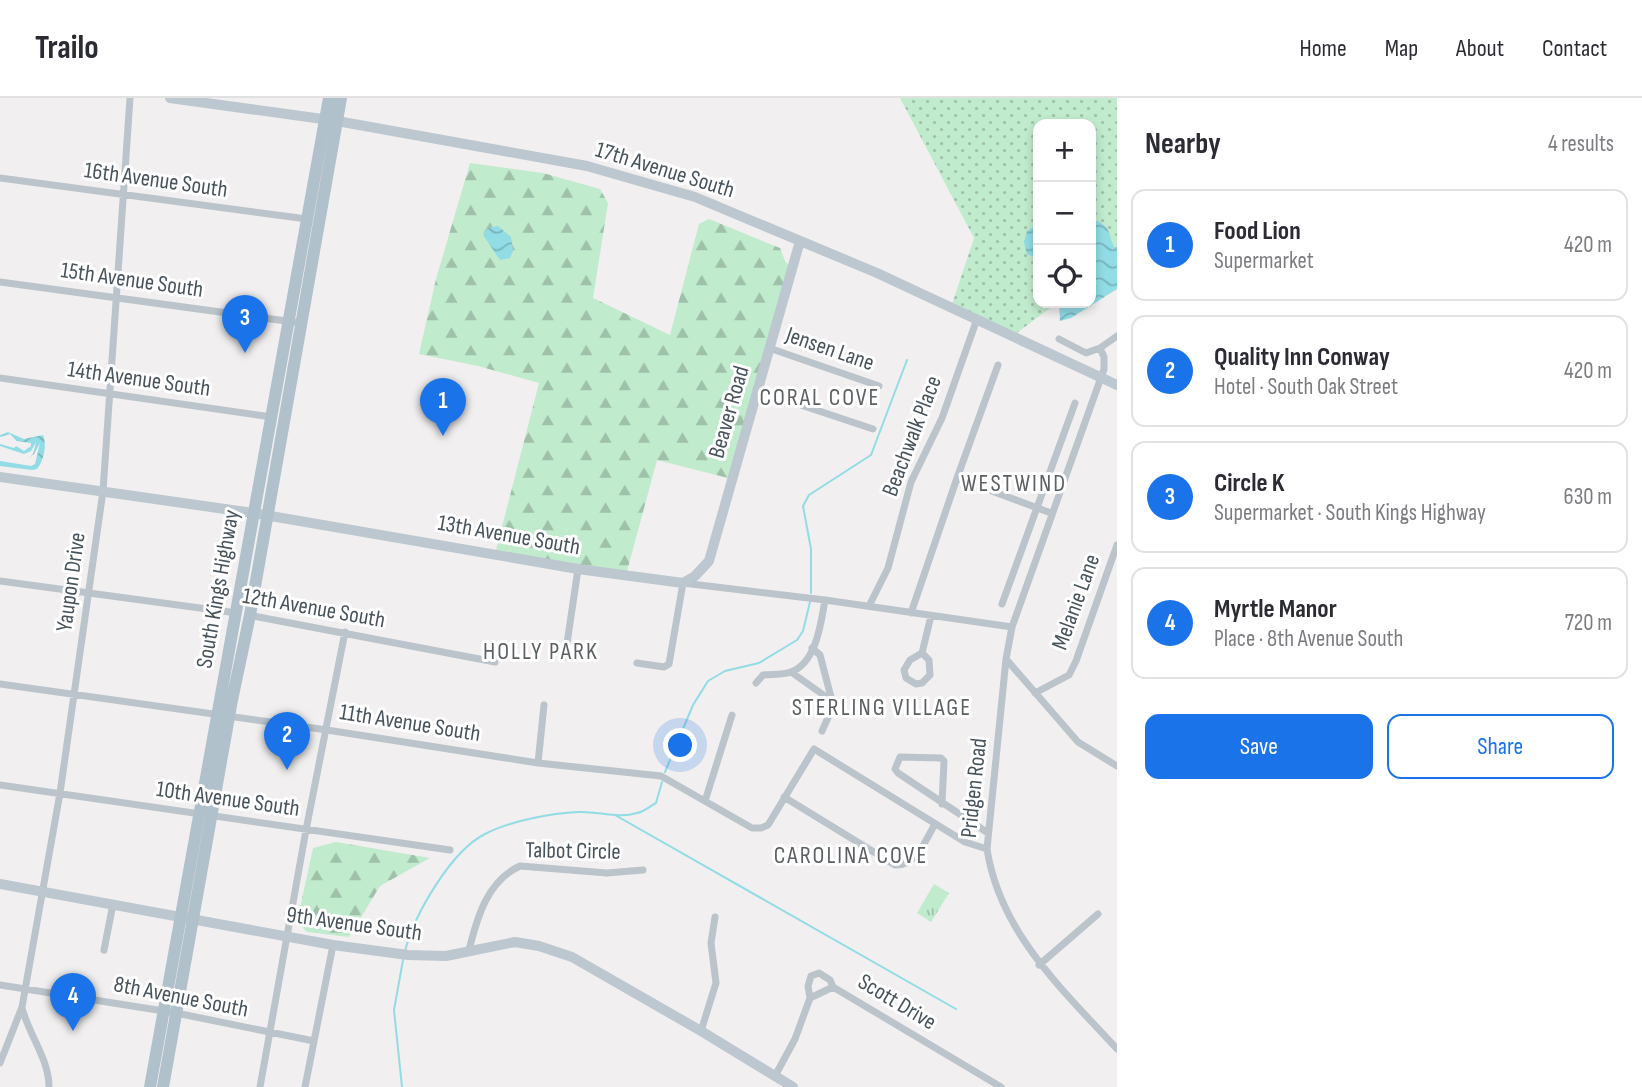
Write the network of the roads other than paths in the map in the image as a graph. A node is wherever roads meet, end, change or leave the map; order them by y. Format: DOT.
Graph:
graph roads {
  1 [pos="130,98"];
  2 [pos="170,98"];
  3 [pos="329,98"];
  4 [pos="341,98"];
  5 [pos="331,120"];
  6 [pos="0,178"];
  7 [pos="123,194"];
  8 [pos="307,219"];
  9 [pos="800,241"];
  10 [pos="0,282"];
  11 [pos="117,297"];
  12 [pos="977,319"];
  13 [pos="294,322"];
  14 [pos="1117,336"];
  15 [pos="1059,338"];
  16 [pos="769,348"];
  17 [pos="1100,348"];
  18 [pos="998,365"];
  19 [pos="1101,377"];
  20 [pos="0,379"];
  21 [pos="1117,385"];
  22 [pos="879,386"];
  23 [pos="757,390"];
  24 [pos="110,394"];
  25 [pos="1075,403"];
  26 [pos="272,417"];
  27 [pos="873,429"];
  28 [pos="0,477"];
  29 [pos="957,478"];
  30 [pos="103,491"];
  31 [pos="1037,508"];
  32 [pos="253,513"];
  33 [pos="1051,513"];
  34 [pos="268,515"];
  35 [pos="1117,545"];
  36 [pos="578,569"];
  37 [pos="0,581"];
  38 [pos="683,583"];
  39 [pos="89,593"];
  40 [pos="825,600"];
  41 [pos="1002,604"];
  42 [pos="869,606"];
  43 [pos="235,613"];
  44 [pos="911,613"];
  45 [pos="250,615"];
  46 [pos="932,616"];
  47 [pos="1012,628"];
  48 [pos="345,632"];
  49 [pos="813,648"];
  50 [pos="922,653"];
  51 [pos="565,657"];
  52 [pos="1006,659"];
  53 [pos="495,662"];
  54 [pos="637,663"];
  55 [pos="791,672"];
  56 [pos="756,683"];
  57 [pos="0,684"];
  58 [pos="1035,693"];
  59 [pos="75,694"];
  60 [pos="832,701"];
  61 [pos="544,705"];
  62 [pos="223,715"];
  63 [pos="732,715"];
  64 [pos="327,730"];
  65 [pos="822,731"];
  66 [pos="538,763"];
  67 [pos="1117,766"];
  68 [pos="0,785"];
  69 [pos="60,793"];
  70 [pos="784,797"];
  71 [pos="705,801"];
  72 [pos="942,804"];
  73 [pos="198,814"];
  74 [pos="212,817"];
  75 [pos="935,824"];
  76 [pos="306,830"];
  77 [pos="988,833"];
  78 [pos="986,849"];
  79 [pos="450,850"];
  80 [pos="643,870"];
  81 [pos="0,884"];
  82 [pos="43,891"];
  83 [pos="113,904"];
  84 [pos="1098,914"];
  85 [pos="180,916"];
  86 [pos="715,917"];
  87 [pos="194,918"];
  88 [pos="286,936"];
  89 [pos="333,945"];
  90 [pos="104,950"];
  91 [pos="469,950"];
  92 [pos="1040,965"];
  93 [pos="0,985"];
  94 [pos="833,987"];
  95 [pos="25,989"];
  96 [pos="810,998"];
  97 [pos="22,1007"];
  98 [pos="170,1012"];
  99 [pos="701,1031"];
  100 [pos="269,1033"];
  101 [pos="314,1041"];
  102 [pos="1117,1049"];
  103 [pos="0,1063"];
  104 [pos="775,1076"];
  105 [pos="49,1087"];
  106 [pos="150,1087"];
  107 [pos="163,1087"];
  108 [pos="260,1087"];
  109 [pos="305,1087"];
  110 [pos="793,1087"];
  111 [pos="1001,1087"];
  1 -- 7 [label="street, Yaupon Drive"];
  2 -- 5 [label="street, 17th Avenue South"];
  3 -- 5 [label="main road, South Kings Highway"];
  4 -- 5 [label="main road, South Kings Highway"];
  5 -- 8 [label="main road, South Kings Highway"];
  5 -- 9 [label="street, 17th Avenue South"];
  5 -- 13 [label="main road, South Kings Highway"];
  6 -- 7 [label="street, 16th Avenue South"];
  7 -- 8 [label="street, 16th Avenue South"];
  7 -- 11 [label="street, Yaupon Drive"];
  8 -- 13 [label="main road, South Kings Highway"];
  9 -- 12 [label="street, 17th Avenue South"];
  9 -- 16 [label="street, Beaver Road"];
  10 -- 11 [label="street, 15th Avenue South"];
  11 -- 13 [label="street, 15th Avenue South"];
  11 -- 24 [label="street, Yaupon Drive"];
  12 -- 19 [label="street, 17th Avenue South"];
  12 -- 42 [label="street, Beachwalk Place"];
  13 -- 26 [label="main road, South Kings Highway"];
  13 -- 34 [label="main road, South Kings Highway"];
  14 -- 17 [label="street"];
  15 -- 17 [label="street"];
  16 -- 22 [label="street, Jensen Lane"];
  16 -- 23 [label="street, Beaver Road"];
  17 -- 19 [label="street"];
  18 -- 29 [label="street"];
  19 -- 21 [label="street, 17th Avenue South"];
  19 -- 33 [label="street, Pridgen Road"];
  20 -- 24 [label="street, 14th Avenue South"];
  23 -- 27 [label="street"];
  23 -- 38 [label="street, Beaver Road"];
  24 -- 26 [label="street, 14th Avenue South"];
  24 -- 30 [label="street, Yaupon Drive"];
  25 -- 31 [label="street"];
  26 -- 32 [label="main road, South Kings Highway"];
  28 -- 30 [label="street, 13th Avenue South"];
  29 -- 31 [label="street"];
  29 -- 44 [label="street"];
  30 -- 32 [label="street, 13th Avenue South"];
  30 -- 39 [label="street, Yaupon Drive"];
  31 -- 33 [label="street"];
  31 -- 41 [label="street"];
  32 -- 34 [label="street, 13th Avenue South"];
  32 -- 43 [label="main road, South Kings Highway"];
  33 -- 47 [label="street, Pridgen Road"];
  34 -- 36 [label="street, 13th Avenue South"];
  34 -- 45 [label="main road, South Kings Highway"];
  35 -- 58 [label="street, Melanie Lane"];
  36 -- 38 [label="street, 13th Avenue South"];
  36 -- 51 [label="street"];
  37 -- 39 [label="street, 12th Avenue South"];
  38 -- 40 [label="street, 13th Avenue South"];
  38 -- 54 [label="street"];
  39 -- 43 [label="street, 12th Avenue South"];
  39 -- 59 [label="street, Yaupon Drive"];
  40 -- 42 [label="street, 13th Avenue South"];
  40 -- 49 [label="street"];
  42 -- 44 [label="street, 13th Avenue South"];
  43 -- 45 [label="street, 12th Avenue South"];
  43 -- 62 [label="main road, South Kings Highway"];
  44 -- 46 [label="street, 13th Avenue South"];
  45 -- 48 [label="street, 12th Avenue South"];
  45 -- 62 [label="main road, South Kings Highway"];
  46 -- 47 [label="street, 13th Avenue South"];
  46 -- 50 [label="street"];
  47 -- 52 [label="street, Pridgen Road"];
  48 -- 53 [label="street, 12th Avenue South"];
  48 -- 64 [label="street"];
  49 -- 55 [label="street"];
  49 -- 60 [label="street"];
  50 -- 50 [label="street"];
  52 -- 58 [label="street"];
  52 -- 77 [label="street, Pridgen Road"];
  55 -- 56 [label="street"];
  55 -- 60 [label="street"];
  57 -- 59 [label="street, 11th Avenue South"];
  58 -- 67 [label="street"];
  59 -- 62 [label="street, 11th Avenue South"];
  59 -- 69 [label="street, Yaupon Drive"];
  60 -- 65 [label="street"];
  61 -- 66 [label="street"];
  62 -- 64 [label="street, 11th Avenue South"];
  62 -- 73 [label="main road, South Kings Highway"];
  62 -- 74 [label="main road, South Kings Highway"];
  63 -- 71 [label="street"];
  64 -- 66 [label="street, 11th Avenue South"];
  64 -- 76 [label="street"];
  66 -- 71 [label="street, 11th Avenue South"];
  68 -- 69 [label="street, 10th Avenue South"];
  69 -- 73 [label="street, 10th Avenue South"];
  69 -- 82 [label="street, Yaupon Drive"];
  70 -- 71 [label="street, 11th Avenue South"];
  70 -- 75 [label="street"];
  70 -- 75 [label="street"];
  72 -- 72 [label="street"];
  72 -- 77 [label="street"];
  73 -- 74 [label="street, 10th Avenue South"];
  73 -- 85 [label="main road, South Kings Highway"];
  74 -- 76 [label="street, 10th Avenue South"];
  74 -- 87 [label="main road, South Kings Highway"];
  75 -- 78 [label="street"];
  76 -- 79 [label="street, 10th Avenue South"];
  76 -- 88 [label="street"];
  77 -- 78 [label="street, Pridgen Road"];
  78 -- 92 [label="street, Pridgen Road"];
  80 -- 91 [label="street, Talbot Circle"];
  81 -- 82 [label="street, 9th Avenue South"];
  82 -- 83 [label="street, 9th Avenue South"];
  82 -- 95 [label="street, Yaupon Drive"];
  83 -- 85 [label="street, 9th Avenue South"];
  83 -- 90 [label="street"];
  84 -- 92 [label="street"];
  85 -- 87 [label="street, 9th Avenue South"];
  85 -- 98 [label="main road, South Kings Highway"];
  86 -- 99 [label="street"];
  87 -- 88 [label="street, 9th Avenue South"];
  87 -- 98 [label="main road, South Kings Highway"];
  88 -- 89 [label="street, 9th Avenue South"];
  88 -- 100 [label="street"];
  89 -- 91 [label="street, 9th Avenue South"];
  89 -- 101 [label="street"];
  91 -- 99 [label="street, 9th Avenue South"];
  92 -- 102 [label="street, Pridgen Road"];
  93 -- 95 [label="street, 8th Avenue South"];
  94 -- 96 [label="street, Scott Drive"];
  94 -- 96 [label="street"];
  94 -- 111 [label="street, Scott Drive"];
  95 -- 97 [label="street, Yaupon Drive"];
  95 -- 98 [label="street, 8th Avenue South"];
  96 -- 104 [label="street"];
  97 -- 103 [label="street, Yaupon Drive"];
  97 -- 105 [label="street"];
  98 -- 100 [label="street, 8th Avenue South"];
  98 -- 106 [label="main road, South Kings Highway"];
  98 -- 107 [label="main road, South Kings Highway"];
  99 -- 104 [label="street, 9th Avenue South"];
  100 -- 101 [label="street, 8th Avenue South"];
  100 -- 108 [label="street"];
  101 -- 109 [label="street"];
  104 -- 110 [label="street, 9th Avenue South"];
}
